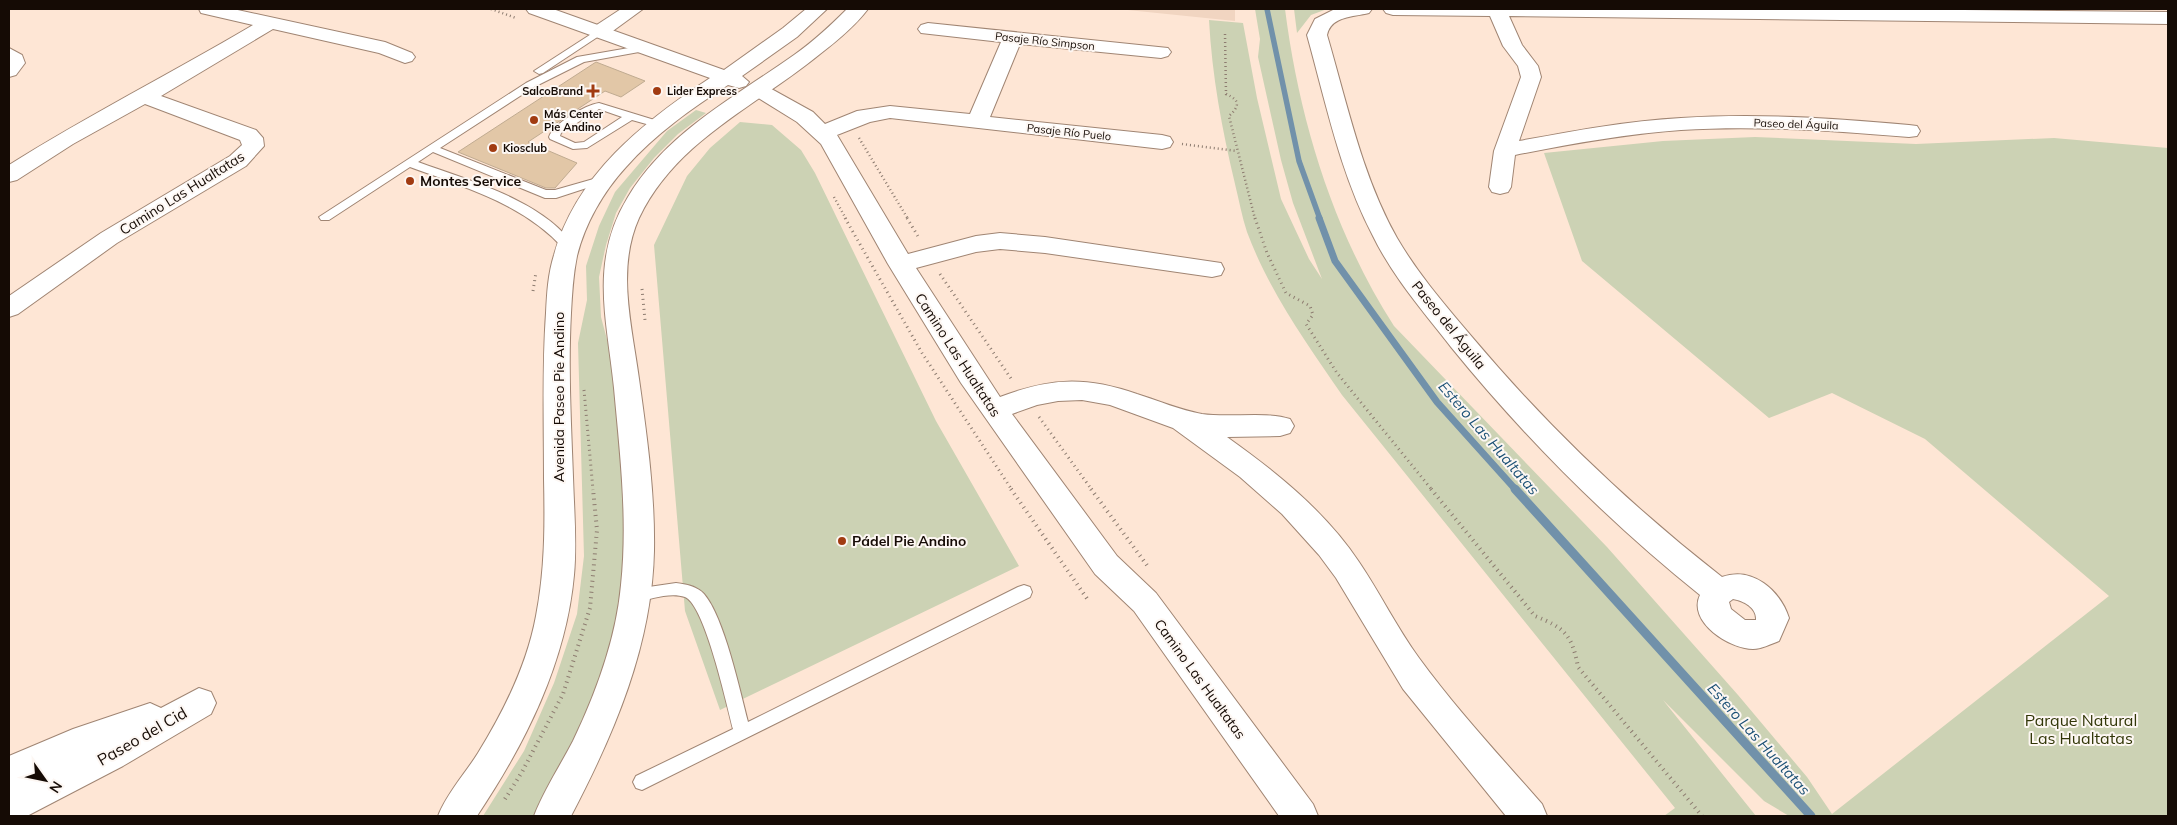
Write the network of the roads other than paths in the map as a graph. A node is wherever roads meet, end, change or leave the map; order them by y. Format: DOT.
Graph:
graph roads {
  1 [pos="208,9"];
  2 [pos="536,9"];
  3 [pos="633,9"];
  4 [pos="817,9"];
  5 [pos="858,9"];
  6 [pos="1362,9"];
  7 [pos="1392,9"];
  8 [pos="1497,9"];
  9 [pos="1877,11"];
  10 [pos="1942,12"];
  11 [pos="2168,18"];
  12 [pos="269,23"];
  13 [pos="928,29"];
  14 [pos="599,32"];
  15 [pos="1013,38"];
  16 [pos="646,48"];
  17 [pos="1161,52"];
  18 [pos="9,54"];
  19 [pos="405,57"];
  20 [pos="9,71"];
  21 [pos="542,75"];
  22 [pos="728,78"];
  23 [pos="758,90"];
  24 [pos="145,97"];
  25 [pos="630,116"];
  26 [pos="977,122"];
  27 [pos="657,124"];
  28 [pos="1909,131"];
  29 [pos="823,133"];
  30 [pos="1162,142"];
  31 [pos="432,148"];
  32 [pos="1505,151"];
  33 [pos="409,163"];
  34 [pos="9,175"];
  35 [pos="604,179"];
  36 [pos="1500,187"];
  37 [pos="545,194"];
  38 [pos="527,210"];
  39 [pos="325,217"];
  40 [pos="568,246"];
  41 [pos="900,264"];
  42 [pos="1212,269"];
  43 [pos="9,308"];
  44 [pos="994,410"];
  45 [pos="1182,420"];
  46 [pos="1250,467"];
  47 [pos="1718,591"];
  48 [pos="1024,592"];
  49 [pos="635,596"];
  50 [pos="743,732"];
  51 [pos="9,773"];
  52 [pos="642,782"];
  53 [pos="9,807"];
  54 [pos="456,816"];
  55 [pos="552,816"];
  56 [pos="1300,816"];
  57 [pos="1530,816"];
  1 -- 12 [label="street"];
  2 -- 14 [label="street, Camino Las Hualtatas"];
  3 -- 14 [label="street"];
  4 -- 22 [label="street, Avenida Paseo Pie Andino"];
  5 -- 23 [label="street"];
  6 -- 47 [label="street, Paseo del Águila"];
  7 -- 8 [label="street"];
  8 -- 9 [label="street"];
  8 -- 32 [label="street"];
  9 -- 10 [label="street"];
  10 -- 11 [label="street"];
  12 -- 19 [label="street"];
  12 -- 24 [label="street"];
  13 -- 15 [label="street, Pasaje Río Simpson"];
  14 -- 16 [label="street, Camino Las Hualtatas"];
  14 -- 21 [label="lane"];
  15 -- 17 [label="street, Pasaje Río Simpson"];
  15 -- 26 [label="street"];
  16 -- 21 [label="lane"];
  16 -- 22 [label="street, Camino Las Hualtatas"];
  18 -- 20 [label="street"];
  21 -- 31 [label="lane"];
  22 -- 23 [label="street, Camino Las Hualtatas"];
  22 -- 27 [label="street, Avenida Paseo Pie Andino"];
  23 -- 29 [label="street, Camino Las Hualtatas"];
  23 -- 49 [label="street"];
  24 -- 34 [label="street"];
  24 -- 43 [label="street, Camino Las Hualtatas"];
  25 -- 25 [label="lane"];
  25 -- 27 [label="lane"];
  26 -- 29 [label="street, Pasaje Río Puelo"];
  26 -- 30 [label="street, Pasaje Río Puelo"];
  27 -- 35 [label="street, Avenida Paseo Pie Andino"];
  28 -- 32 [label="street, Paseo del Águila"];
  29 -- 41 [label="street, Camino Las Hualtatas"];
  31 -- 33 [label="lane"];
  31 -- 37 [label="lane"];
  32 -- 36 [label="street"];
  33 -- 38 [label="lane"];
  33 -- 39 [label="lane"];
  35 -- 37 [label="lane"];
  35 -- 40 [label="street, Avenida Paseo Pie Andino"];
  37 -- 38 [label="lane"];
  38 -- 40 [label="lane"];
  40 -- 54 [label="street, Avenida Paseo Pie Andino"];
  41 -- 42 [label="street"];
  41 -- 44 [label="street, Camino Las Hualtatas"];
  44 -- 45 [label="street"];
  44 -- 56 [label="street, Camino Las Hualtatas"];
  45 -- 46 [label="street"];
  45 -- 46 [label="street"];
  46 -- 57 [label="street"];
  48 -- 50 [label="lane"];
  49 -- 50 [label="lane"];
  49 -- 55 [label="street"];
  50 -- 52 [label="lane"];
  51 -- 53 [label="street, Paseo del Cid"];
}
